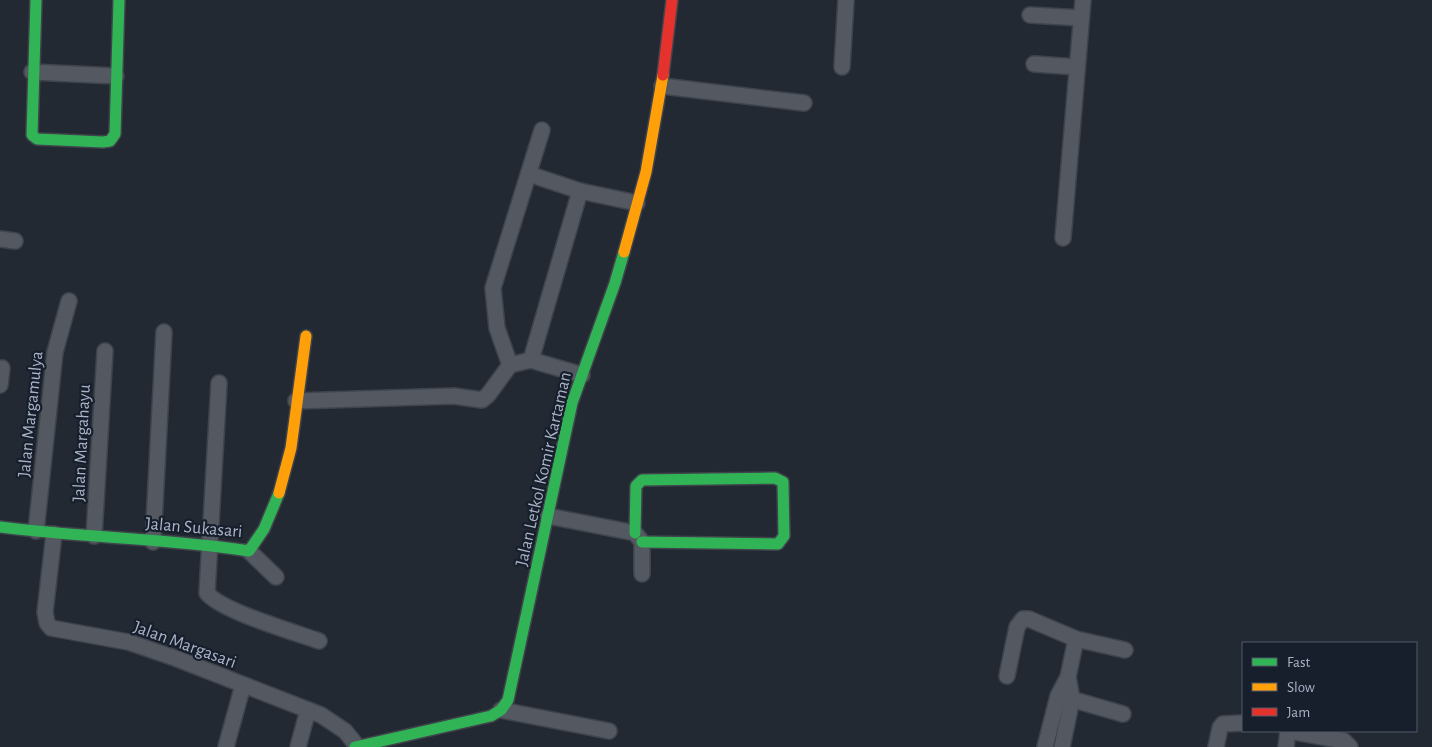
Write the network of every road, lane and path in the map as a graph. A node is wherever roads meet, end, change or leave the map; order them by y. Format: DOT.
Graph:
graph roads {
  1 [pos="36,0"];
  2 [pos="119,0"];
  3 [pos="672,0"];
  4 [pos="846,0"];
  5 [pos="1083,0"];
  6 [pos="1030,15"];
  7 [pos="1081,18"];
  8 [pos="1034,64"];
  9 [pos="842,67"];
  10 [pos="1077,67"];
  11 [pos="32,72"];
  12 [pos="116,76"];
  13 [pos="662,86"];
  14 [pos="804,103"];
  15 [pos="542,130"];
  16 [pos="529,174"];
  17 [pos="580,191"];
  18 [pos="637,203"];
  19 [pos="1063,238"];
  20 [pos="69,301"];
  21 [pos="164,332"];
  22 [pos="306,336"];
  23 [pos="105,351"];
  24 [pos="531,360"];
  25 [pos="510,365"];
  26 [pos="2,368"];
  27 [pos="582,375"];
  28 [pos="219,383"];
  29 [pos="0,385"];
  30 [pos="296,401"];
  31 [pos="548,516"];
  32 [pos="0,528"];
  33 [pos="36,531"];
  34 [pos="54,534"];
  35 [pos="94,536"];
  36 [pos="638,538"];
  37 [pos="154,542"];
  38 [pos="210,545"];
  39 [pos="249,551"];
  40 [pos="642,574"];
  41 [pos="276,577"];
  42 [pos="1076,639"];
  43 [pos="319,641"];
  44 [pos="1125,650"];
  45 [pos="1007,676"];
  46 [pos="243,685"];
  47 [pos="1065,698"];
  48 [pos="308,710"];
  49 [pos="501,710"];
  50 [pos="1123,714"];
  51 [pos="1242,723"];
  52 [pos="610,731"];
  53 [pos="1289,732"];
  54 [pos="1294,732"];
  55 [pos="356,746"];
  56 [pos="226,747"];
  57 [pos="298,747"];
  58 [pos="1045,747"];
  59 [pos="1062,747"];
  60 [pos="1216,747"];
  61 [pos="1286,747"];
  62 [pos="1350,747"];
  1 -- 11 [label="street"];
  2 -- 12 [label="street"];
  3 -- 13 [label="street, Jalan Letkol Komir Kartaman"];
  4 -- 9 [label="street"];
  5 -- 7 [label="street"];
  6 -- 7 [label="street"];
  7 -- 10 [label="street"];
  8 -- 10 [label="street"];
  10 -- 19 [label="street"];
  11 -- 12 [label="street"];
  11 -- 12 [label="street"];
  13 -- 14 [label="street"];
  13 -- 18 [label="street, Jalan Letkol Komir Kartaman"];
  15 -- 16 [label="street"];
  16 -- 17 [label="street"];
  16 -- 25 [label="street"];
  17 -- 18 [label="street"];
  17 -- 24 [label="street"];
  18 -- 27 [label="street, Jalan Letkol Komir Kartaman"];
  20 -- 33 [label="street, Jalan Margamulya"];
  21 -- 37 [label="street"];
  22 -- 30 [label="street, Jalan Sukasari"];
  23 -- 35 [label="street, Jalan Margahayu"];
  24 -- 25 [label="street"];
  24 -- 27 [label="street"];
  25 -- 30 [label="street"];
  26 -- 29 [label="street"];
  27 -- 31 [label="street, Jalan Letkol Komir Kartaman"];
  28 -- 38 [label="street"];
  30 -- 39 [label="street, Jalan Sukasari"];
  31 -- 36 [label="street"];
  31 -- 49 [label="street, Jalan Letkol Komir Kartaman"];
  32 -- 33 [label="street, Jalan Sukasari"];
  33 -- 34 [label="street, Jalan Sukasari"];
  34 -- 35 [label="street, Jalan Sukasari"];
  34 -- 46 [label="street, Jalan Margasari"];
  35 -- 37 [label="street, Jalan Sukasari"];
  36 -- 36 [label="street"];
  36 -- 40 [label="street"];
  37 -- 38 [label="street, Jalan Sukasari"];
  38 -- 39 [label="street, Jalan Sukasari"];
  38 -- 43 [label="street"];
  39 -- 41 [label="street"];
  42 -- 44 [label="street"];
  42 -- 45 [label="street"];
  42 -- 47 [label="street"];
  46 -- 48 [label="street, Jalan Margasari"];
  46 -- 56 [label="street"];
  47 -- 50 [label="street"];
  47 -- 58 [label="street"];
  47 -- 59 [label="street"];
  48 -- 55 [label="street, Jalan Margasari"];
  48 -- 57 [label="street"];
  49 -- 52 [label="street"];
  49 -- 55 [label="street"];
  51 -- 60 [label="street"];
  53 -- 61 [label="street"];
  54 -- 62 [label="street"];
}
